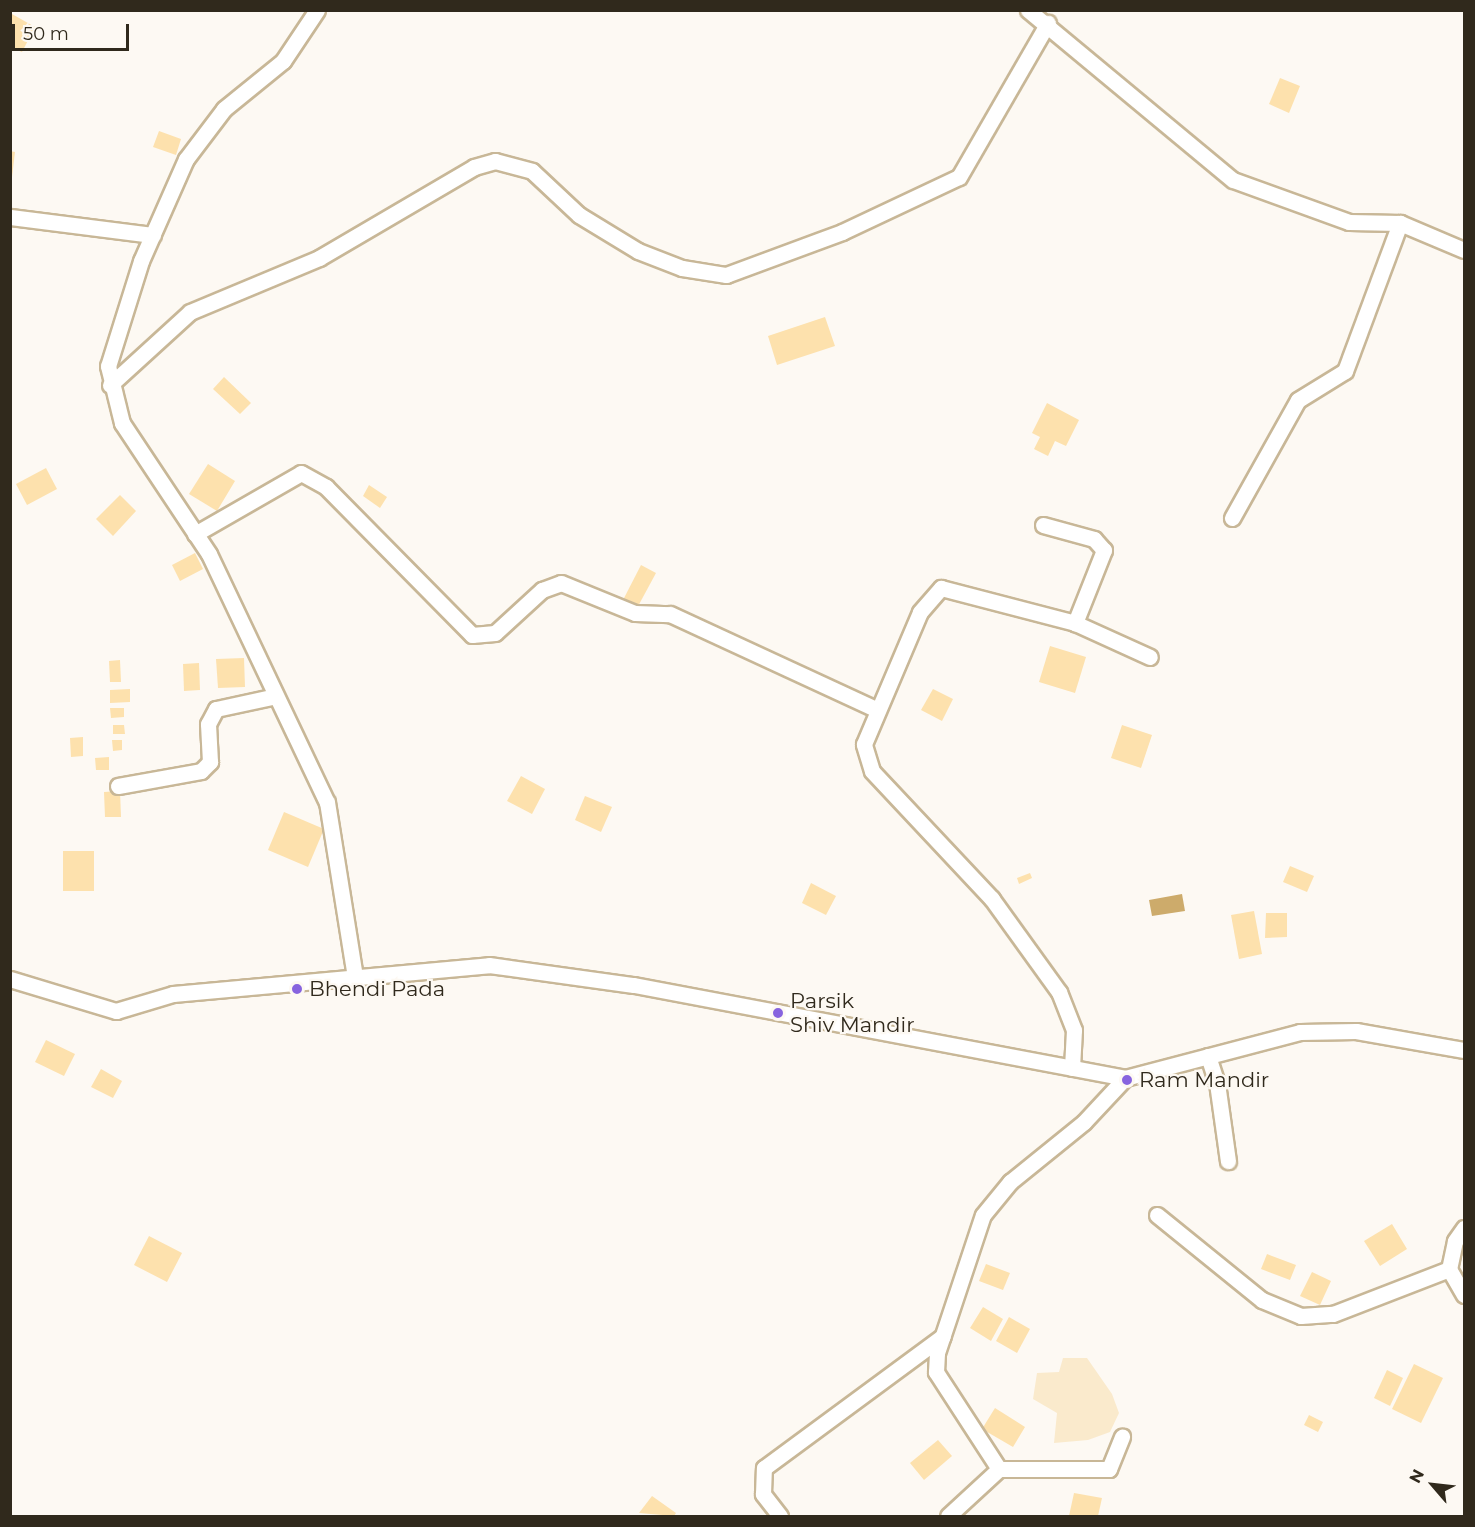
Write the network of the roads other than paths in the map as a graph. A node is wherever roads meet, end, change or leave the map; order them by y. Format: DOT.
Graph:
graph roads {
  1 [pos="317,10"];
  2 [pos="1028,10"];
  3 [pos="1048,23"];
  4 [pos="10,217"];
  5 [pos="1400,223"];
  6 [pos="153,235"];
  7 [pos="1464,250"];
  8 [pos="110,385"];
  9 [pos="1232,518"];
  10 [pos="1043,525"];
  11 [pos="195,534"];
  12 [pos="1075,623"];
  13 [pos="1150,657"];
  14 [pos="276,696"];
  15 [pos="876,709"];
  16 [pos="118,786"];
  17 [pos="355,976"];
  18 [pos="10,979"];
  19 [pos="1464,1050"];
  20 [pos="1208,1056"];
  21 [pos="1072,1068"];
  22 [pos="1125,1078"];
  23 [pos="1228,1161"];
  24 [pos="1157,1215"];
  25 [pos="1464,1228"];
  26 [pos="1449,1269"];
  27 [pos="1464,1295"];
  28 [pos="943,1336"];
  29 [pos="1122,1436"];
  30 [pos="999,1469"];
  31 [pos="780,1516"];
  32 [pos="948,1516"];
  1 -- 6 [label="street"];
  2 -- 3 [label="street"];
  3 -- 5 [label="street"];
  3 -- 8 [label="street"];
  4 -- 6 [label="street"];
  5 -- 7 [label="street"];
  5 -- 9 [label="street"];
  6 -- 8 [label="street"];
  8 -- 11 [label="street"];
  10 -- 12 [label="street"];
  11 -- 14 [label="street"];
  11 -- 15 [label="street"];
  12 -- 13 [label="street"];
  12 -- 15 [label="street"];
  14 -- 16 [label="street"];
  14 -- 17 [label="street"];
  15 -- 21 [label="street"];
  17 -- 18 [label="street"];
  17 -- 21 [label="street"];
  19 -- 20 [label="street"];
  20 -- 22 [label="street"];
  20 -- 23 [label="street"];
  21 -- 22 [label="street"];
  22 -- 28 [label="street"];
  24 -- 26 [label="street"];
  25 -- 26 [label="street"];
  26 -- 27 [label="street"];
  28 -- 30 [label="street"];
  28 -- 31 [label="street"];
  29 -- 30 [label="street"];
  30 -- 32 [label="street"];
}
